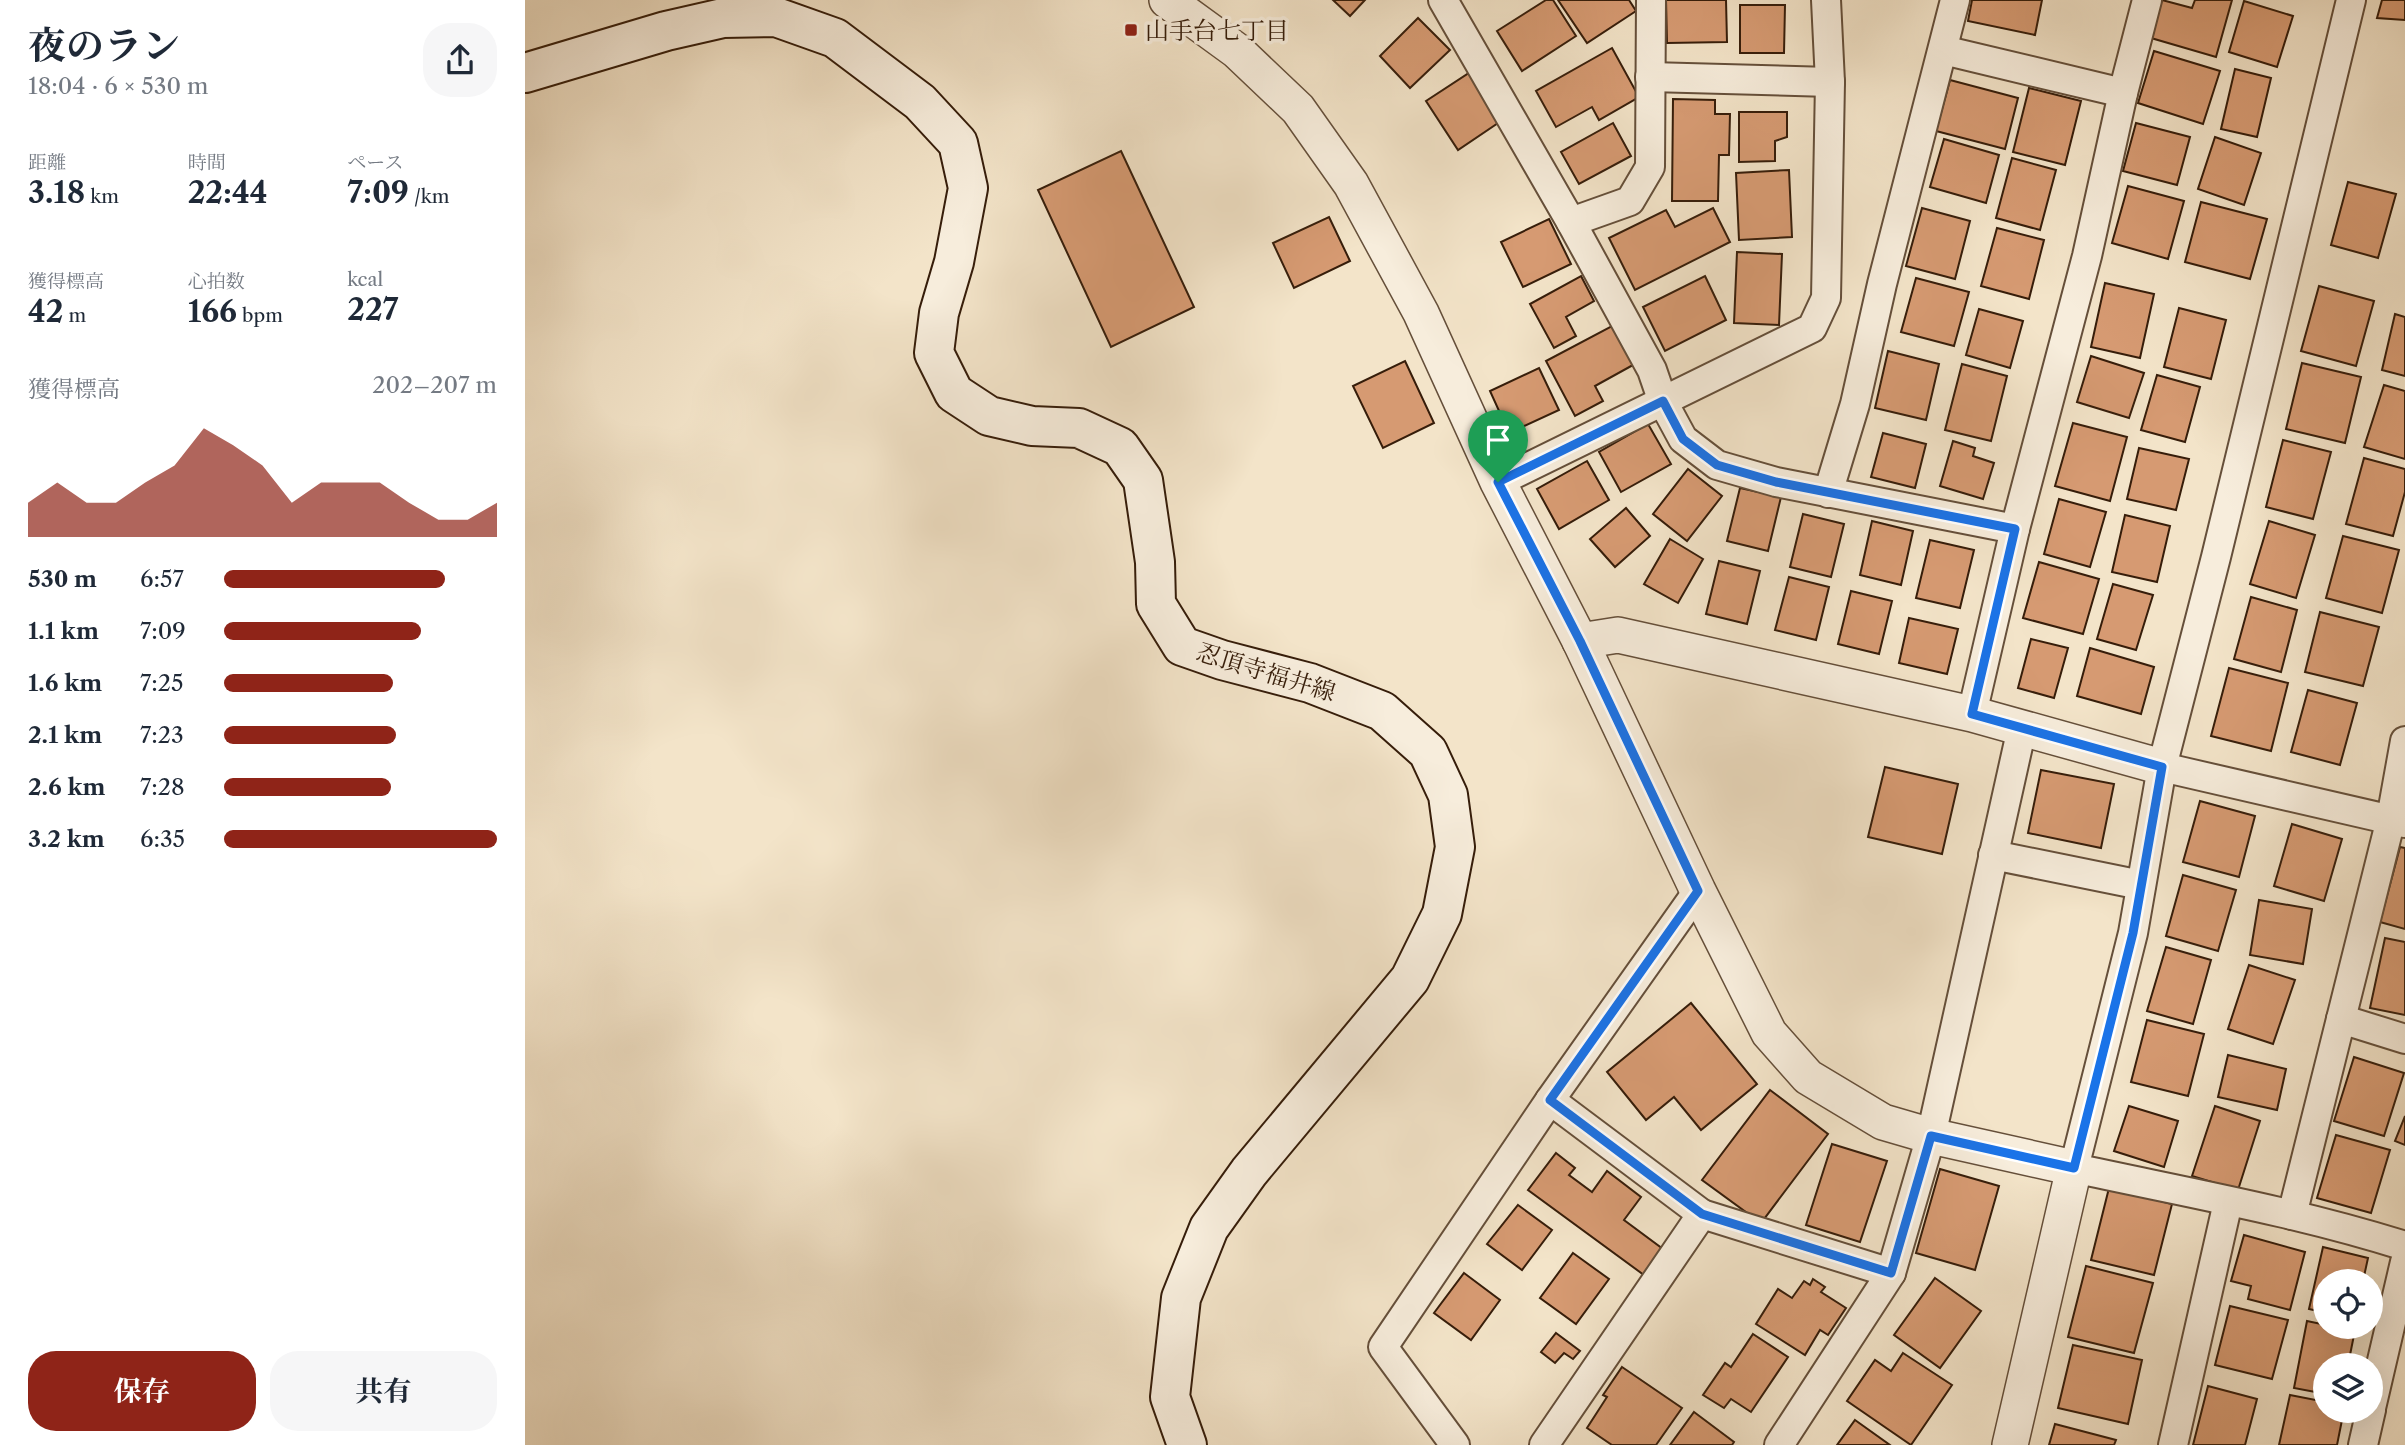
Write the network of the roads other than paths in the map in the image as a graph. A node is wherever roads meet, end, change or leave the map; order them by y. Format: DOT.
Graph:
graph roads {
  1 [pos="1167,0"];
  2 [pos="1443,0"];
  3 [pos="1651,0"];
  4 [pos="1826,0"];
  5 [pos="1955,0"];
  6 [pos="2147,0"];
  7 [pos="2351,0"];
  8 [pos="777,8"];
  9 [pos="1943,50"];
  10 [pos="525,73"];
  11 [pos="1650,76"];
  12 [pos="1830,82"];
  13 [pos="2123,93"];
  14 [pos="1571,222"];
  15 [pos="1663,401"];
  16 [pos="1498,482"];
  17 [pos="1828,493"];
  18 [pos="2015,529"];
  19 [pos="1580,641"];
  20 [pos="1972,714"];
  21 [pos="2022,728"];
  22 [pos="2405,741"];
  23 [pos="2162,767"];
  24 [pos="2398,821"];
  25 [pos="1993,855"];
  26 [pos="2141,885"];
  27 [pos="1698,891"];
  28 [pos="2341,1020"];
  29 [pos="2405,1039"];
  30 [pos="1550,1100"];
  31 [pos="1931,1136"];
  32 [pos="2074,1168"];
  33 [pos="2228,1202"];
  34 [pos="1702,1214"];
  35 [pos="2292,1215"];
  36 [pos="2405,1246"];
  37 [pos="2405,1262"];
  38 [pos="1891,1273"];
  39 [pos="2383,1357"];
  40 [pos="2368,1423"];
  41 [pos="1187,1445"];
  42 [pos="1455,1445"];
  43 [pos="1543,1445"];
  44 [pos="1779,1445"];
  45 [pos="2010,1445"];
  46 [pos="2173,1445"];
  47 [pos="2363,1445"];
  1 -- 16 [label="street"];
  2 -- 14 [label="street"];
  3 -- 11 [label="street"];
  4 -- 12 [label="street"];
  5 -- 9 [label="street"];
  6 -- 13 [label="street"];
  7 -- 23 [label="street"];
  8 -- 10 [label="main road, 忍頂寺福井線"];
  8 -- 41 [label="main road, 忍頂寺福井線"];
  9 -- 13 [label="street"];
  9 -- 17 [label="street"];
  11 -- 12 [label="street"];
  11 -- 14 [label="street"];
  12 -- 15 [label="street"];
  13 -- 18 [label="street"];
  14 -- 15 [label="street"];
  15 -- 16 [label="street"];
  15 -- 17 [label="street"];
  16 -- 19 [label="street"];
  17 -- 18 [label="street"];
  18 -- 20 [label="street"];
  19 -- 20 [label="street"];
  19 -- 27 [label="street"];
  20 -- 21 [label="street"];
  21 -- 23 [label="street"];
  21 -- 25 [label="street"];
  22 -- 24 [label="street"];
  23 -- 24 [label="street"];
  23 -- 26 [label="street"];
  24 -- 28 [label="street"];
  25 -- 26 [label="street"];
  25 -- 31 [label="street"];
  26 -- 32 [label="street"];
  27 -- 30 [label="street"];
  27 -- 31 [label="street"];
  28 -- 29 [label="street"];
  28 -- 35 [label="street"];
  30 -- 34 [label="street"];
  30 -- 42 [label="street"];
  31 -- 32 [label="street"];
  31 -- 38 [label="street"];
  32 -- 33 [label="street"];
  32 -- 45 [label="street"];
  33 -- 35 [label="street"];
  33 -- 46 [label="street"];
  34 -- 38 [label="street"];
  34 -- 43 [label="street"];
  35 -- 36 [label="street"];
  37 -- 39 [label="street"];
  38 -- 44 [label="street"];
  40 -- 47 [label="street"];
}
